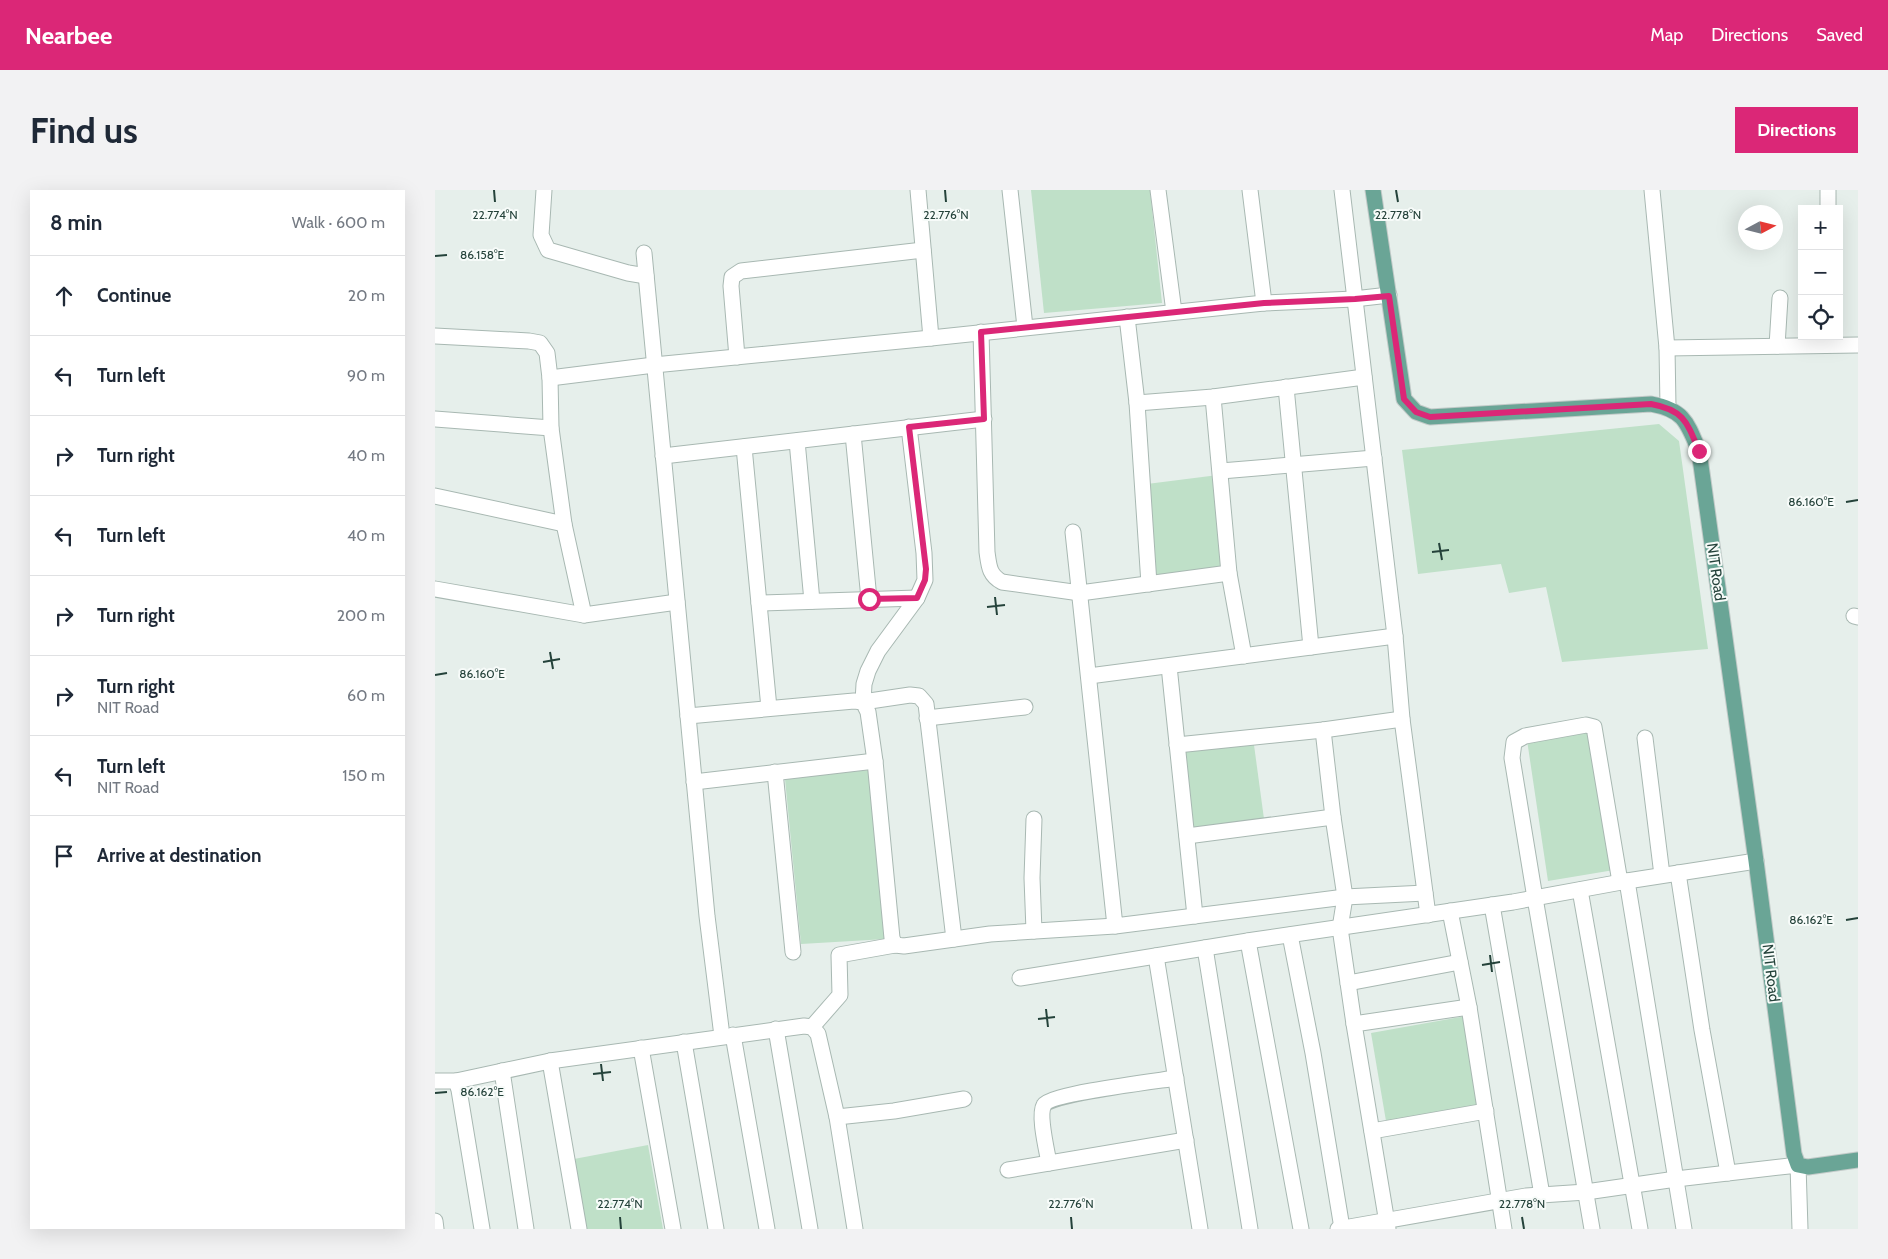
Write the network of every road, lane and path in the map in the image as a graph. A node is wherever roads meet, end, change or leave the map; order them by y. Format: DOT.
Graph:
graph roads {
  1 [pos="544,190"];
  2 [pos="918,190"];
  3 [pos="1010,190"];
  4 [pos="1158,190"];
  5 [pos="1250,190"];
  6 [pos="1342,190"];
  7 [pos="1373,190"];
  8 [pos="1652,190"];
  9 [pos="1828,190"];
  10 [pos="1828,205"];
  11 [pos="923,250"];
  12 [pos="644,253"];
  13 [pos="646,276"];
  14 [pos="1389,296"];
  15 [pos="1780,298"];
  16 [pos="1355,299"];
  17 [pos="1264,303"];
  18 [pos="1174,312"];
  19 [pos="1127,317"];
  20 [pos="1025,327"];
  21 [pos="981,332"];
  22 [pos="435,336"];
  23 [pos="931,338"];
  24 [pos="1824,341"];
  25 [pos="1858,345"];
  26 [pos="1777,346"];
  27 [pos="1667,348"];
  28 [pos="737,357"];
  29 [pos="654,365"];
  30 [pos="1365,377"];
  31 [pos="550,378"];
  32 [pos="1286,387"];
  33 [pos="1213,397"];
  34 [pos="1137,403"];
  35 [pos="1668,407"];
  36 [pos="435,419"];
  37 [pos="984,419"];
  38 [pos="909,427"];
  39 [pos="551,428"];
  40 [pos="853,434"];
  41 [pos="797,441"];
  42 [pos="744,447"];
  43 [pos="663,456"];
  44 [pos="1374,458"];
  45 [pos="1293,465"];
  46 [pos="1221,471"];
  47 [pos="435,496"];
  48 [pos="564,524"];
  49 [pos="1073,532"];
  50 [pos="1229,574"];
  51 [pos="1149,584"];
  52 [pos="435,589"];
  53 [pos="1080,593"];
  54 [pos="917,598"];
  55 [pos="869,599"];
  56 [pos="812,601"];
  57 [pos="677,602"];
  58 [pos="759,603"];
  59 [pos="583,615"];
  60 [pos="1395,636"];
  61 [pos="1311,647"];
  62 [pos="1243,656"];
  63 [pos="1169,666"];
  64 [pos="1089,676"];
  65 [pos="863,702"];
  66 [pos="1025,707"];
  67 [pos="769,708"];
  68 [pos="688,716"];
  69 [pos="927,718"];
  70 [pos="1402,719"];
  71 [pos="1323,730"];
  72 [pos="1645,738"];
  73 [pos="1177,745"];
  74 [pos="875,761"];
  75 [pos="775,772"];
  76 [pos="694,782"];
  77 [pos="1333,817"];
  78 [pos="1034,818"];
  79 [pos="1187,836"];
  80 [pos="1756,861"];
  81 [pos="1678,872"];
  82 [pos="1662,875"];
  83 [pos="1624,881"];
  84 [pos="1580,890"];
  85 [pos="1425,893"];
  86 [pos="1345,897"];
  87 [pos="1535,898"];
  88 [pos="1492,905"];
  89 [pos="1450,912"];
  90 [pos="1428,915"];
  91 [pos="1195,916"];
  92 [pos="1115,926"];
  93 [pos="1340,928"];
  94 [pos="1028,932"];
  95 [pos="1290,935"];
  96 [pos="954,939"];
  97 [pos="1248,942"];
  98 [pos="895,946"];
  99 [pos="1205,948"];
  100 [pos="793,952"];
  101 [pos="1156,956"];
  102 [pos="1460,962"];
  103 [pos="1020,978"];
  104 [pos="1348,983"];
  105 [pos="1469,1007"];
  106 [pos="1354,1024"];
  107 [pos="812,1027"];
  108 [pos="776,1029"];
  109 [pos="728,1035"];
  110 [pos="683,1042"];
  111 [pos="641,1048"];
  112 [pos="550,1061"];
  113 [pos="502,1071"];
  114 [pos="1176,1078"];
  115 [pos="435,1081"];
  116 [pos="455,1081"];
  117 [pos="963,1099"];
  118 [pos="1486,1110"];
  119 [pos="837,1117"];
  120 [pos="1371,1131"];
  121 [pos="1186,1140"];
  122 [pos="1858,1160"];
  123 [pos="1049,1163"];
  124 [pos="1798,1164"];
  125 [pos="1008,1170"];
  126 [pos="1728,1172"];
  127 [pos="1676,1179"];
  128 [pos="1633,1185"];
  129 [pos="1586,1192"];
  130 [pos="1542,1195"];
  131 [pos="1499,1201"];
  132 [pos="435,1221"];
  133 [pos="1387,1225"];
  134 [pos="436,1229"];
  135 [pos="482,1229"];
  136 [pos="526,1229"];
  137 [pos="579,1229"];
  138 [pos="673,1229"];
  139 [pos="716,1229"];
  140 [pos="767,1229"];
  141 [pos="810,1229"];
  142 [pos="855,1229"];
  143 [pos="1200,1229"];
  144 [pos="1250,1229"];
  145 [pos="1301,1229"];
  146 [pos="1340,1229"];
  147 [pos="1504,1229"];
  148 [pos="1592,1229"];
  149 [pos="1640,1229"];
  150 [pos="1684,1229"];
  151 [pos="1800,1229"];
  1 -- 13 [label="street"];
  2 -- 11 [label="street"];
  3 -- 20 [label="street"];
  4 -- 18 [label="street"];
  5 -- 17 [label="street"];
  6 -- 16 [label="street"];
  7 -- 14 [label="main road"];
  8 -- 27 [label="street"];
  9 -- 10 [label="street"];
  11 -- 23 [label="street"];
  11 -- 28 [label="street"];
  12 -- 13 [label="street"];
  13 -- 29 [label="street"];
  14 -- 16 [label="street"];
  14 -- 35 [label="main road"];
  15 -- 26 [label="street"];
  16 -- 17 [label="street"];
  16 -- 30 [label="street"];
  17 -- 18 [label="street"];
  18 -- 19 [label="street"];
  19 -- 20 [label="street"];
  19 -- 34 [label="street"];
  20 -- 21 [label="street"];
  21 -- 23 [label="street"];
  21 -- 37 [label="street"];
  22 -- 31 [label="street"];
  23 -- 28 [label="street"];
  24 -- 25 [label="street"];
  24 -- 26 [label="street"];
  26 -- 27 [label="street"];
  27 -- 35 [label="street"];
  28 -- 29 [label="street"];
  29 -- 31 [label="street"];
  29 -- 43 [label="street"];
  30 -- 32 [label="street"];
  30 -- 44 [label="street"];
  31 -- 39 [label="street"];
  32 -- 33 [label="street"];
  32 -- 45 [label="street"];
  33 -- 34 [label="street"];
  33 -- 46 [label="street"];
  34 -- 51 [label="street"];
  35 -- 80 [label="main road, NIT Road"];
  36 -- 39 [label="street"];
  37 -- 38 [label="street"];
  37 -- 53 [label="street"];
  38 -- 40 [label="street"];
  38 -- 54 [label="street"];
  39 -- 48 [label="street"];
  40 -- 41 [label="street"];
  40 -- 55 [label="street"];
  41 -- 42 [label="street"];
  41 -- 56 [label="street"];
  42 -- 43 [label="street"];
  42 -- 58 [label="street"];
  43 -- 57 [label="street"];
  44 -- 45 [label="street"];
  44 -- 60 [label="street"];
  45 -- 46 [label="street"];
  45 -- 61 [label="street"];
  46 -- 50 [label="street"];
  47 -- 48 [label="street"];
  48 -- 59 [label="street"];
  49 -- 53 [label="street"];
  50 -- 51 [label="street"];
  50 -- 62 [label="street"];
  51 -- 53 [label="street"];
  52 -- 59 [label="street"];
  53 -- 64 [label="street"];
  54 -- 55 [label="street"];
  54 -- 65 [label="street"];
  55 -- 56 [label="street"];
  56 -- 58 [label="street"];
  57 -- 59 [label="street"];
  57 -- 68 [label="street"];
  58 -- 67 [label="street"];
  60 -- 61 [label="street"];
  60 -- 70 [label="street"];
  61 -- 62 [label="street"];
  62 -- 63 [label="street"];
  63 -- 64 [label="street"];
  63 -- 73 [label="street"];
  64 -- 92 [label="street"];
  65 -- 67 [label="street"];
  65 -- 69 [label="street"];
  65 -- 74 [label="street"];
  66 -- 69 [label="street"];
  67 -- 68 [label="street"];
  68 -- 76 [label="street"];
  69 -- 96 [label="street"];
  70 -- 71 [label="street"];
  70 -- 85 [label="street"];
  71 -- 73 [label="street"];
  71 -- 77 [label="street"];
  72 -- 82 [label="street"];
  73 -- 79 [label="street"];
  74 -- 75 [label="street"];
  74 -- 98 [label="street"];
  75 -- 76 [label="street"];
  75 -- 100 [label="street"];
  76 -- 109 [label="street"];
  77 -- 79 [label="street"];
  77 -- 86 [label="street"];
  78 -- 94 [label="street"];
  79 -- 91 [label="street"];
  80 -- 81 [label="street"];
  80 -- 124 [label="main road, NIT Road"];
  81 -- 82 [label="street"];
  81 -- 126 [label="street"];
  82 -- 83 [label="street"];
  83 -- 84 [label="street"];
  83 -- 87 [label="street"];
  83 -- 127 [label="street"];
  84 -- 87 [label="street"];
  84 -- 128 [label="street"];
  85 -- 86 [label="street"];
  85 -- 90 [label="street"];
  86 -- 91 [label="street"];
  86 -- 93 [label="street"];
  87 -- 88 [label="street"];
  87 -- 129 [label="street"];
  88 -- 89 [label="street"];
  88 -- 130 [label="street"];
  89 -- 90 [label="street"];
  89 -- 102 [label="street"];
  90 -- 93 [label="street"];
  91 -- 92 [label="street"];
  92 -- 94 [label="street"];
  93 -- 95 [label="street"];
  93 -- 104 [label="street"];
  94 -- 96 [label="street"];
  95 -- 97 [label="street"];
  95 -- 146 [label="street"];
  96 -- 98 [label="street"];
  97 -- 99 [label="street"];
  97 -- 145 [label="street"];
  98 -- 107 [label="street"];
  99 -- 101 [label="street"];
  99 -- 144 [label="street"];
  101 -- 103 [label="street"];
  101 -- 114 [label="street"];
  102 -- 104 [label="street"];
  102 -- 105 [label="street"];
  104 -- 106 [label="street"];
  105 -- 106 [label="street"];
  105 -- 118 [label="street"];
  106 -- 120 [label="street"];
  107 -- 108 [label="street"];
  107 -- 119 [label="street"];
  108 -- 109 [label="street"];
  108 -- 141 [label="street"];
  109 -- 110 [label="street"];
  109 -- 140 [label="street"];
  110 -- 111 [label="street"];
  110 -- 139 [label="street"];
  111 -- 112 [label="street"];
  111 -- 138 [label="street"];
  112 -- 113 [label="street"];
  112 -- 137 [label="street"];
  113 -- 116 [label="street"];
  113 -- 136 [label="street"];
  114 -- 121 [label="street"];
  114 -- 123 [label="street"];
  115 -- 116 [label="street"];
  116 -- 135 [label="street"];
  117 -- 119 [label="street"];
  118 -- 120 [label="street"];
  118 -- 131 [label="street"];
  119 -- 142 [label="street"];
  120 -- 133 [label="street"];
  121 -- 123 [label="street"];
  121 -- 143 [label="street"];
  122 -- 124 [label="main road"];
  123 -- 125 [label="street"];
  124 -- 126 [label="street"];
  124 -- 151 [label="street"];
  126 -- 127 [label="street"];
  127 -- 128 [label="street"];
  127 -- 150 [label="street"];
  128 -- 129 [label="street"];
  128 -- 149 [label="street"];
  129 -- 130 [label="street"];
  129 -- 148 [label="street"];
  130 -- 131 [label="street"];
  131 -- 133 [label="street"];
  131 -- 147 [label="street"];
  132 -- 134 [label="street"];
  133 -- 146 [label="street"];
}
